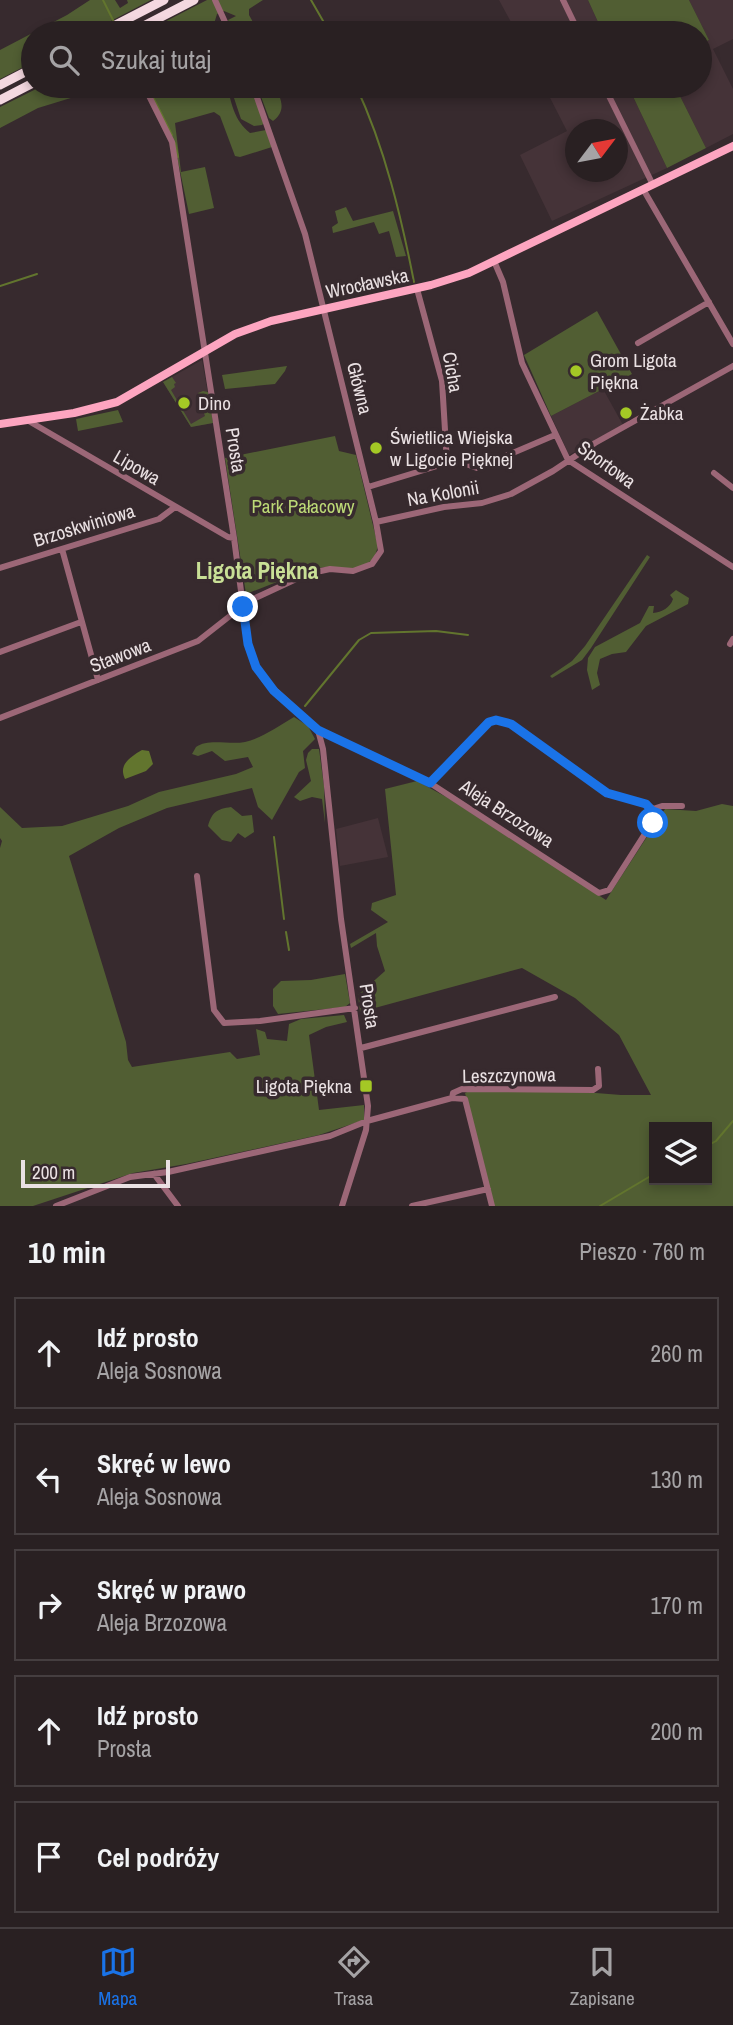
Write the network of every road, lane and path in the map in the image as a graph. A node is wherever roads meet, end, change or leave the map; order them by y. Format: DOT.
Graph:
graph roads {
  1 [pos="164,0"];
  2 [pos="194,0"];
  3 [pos="215,0"];
  4 [pos="563,0"];
  5 [pos="123,21"];
  6 [pos="153,21"];
  7 [pos="225,21"];
  8 [pos="573,21"];
  9 [pos="21,74"];
  10 [pos="0,85"];
  11 [pos="21,89"];
  12 [pos="151,98"];
  13 [pos="258,98"];
  14 [pos="610,98"];
  15 [pos="0,100"];
  16 [pos="733,146"];
  17 [pos="653,185"];
  18 [pos="643,189"];
  19 [pos="494,261"];
  20 [pos="417,289"];
  21 [pos="709,302"];
  22 [pos="324,309"];
  23 [pos="638,343"];
  24 [pos="733,344"];
  25 [pos="205,352"];
  26 [pos="733,366"];
  27 [pos="27,420"];
  28 [pos="0,424"];
  29 [pos="555,435"];
  30 [pos="568,460"];
  31 [pos="447,463"];
  32 [pos="714,473"];
  33 [pos="368,487"];
  34 [pos="733,488"];
  35 [pos="175,507"];
  36 [pos="376,522"];
  37 [pos="234,538"];
  38 [pos="62,549"];
  39 [pos="733,567"];
  40 [pos="0,568"];
  41 [pos="243,607"];
  42 [pos="81,622"];
  43 [pos="0,652"];
  44 [pos="98,680"];
  45 [pos="0,718"];
  46 [pos="318,730"];
  47 [pos="430,783"];
  48 [pos="681,806"];
  49 [pos="653,809"];
  50 [pos="197,876"];
  51 [pos="555,997"];
  52 [pos="355,1008"];
  53 [pos="361,1048"];
  54 [pos="598,1069"];
  55 [pos="452,1098"];
  56 [pos="368,1121"];
  57 [pos="155,1174"];
  58 [pos="488,1189"];
  59 [pos="56,1206"];
  60 [pos="178,1206"];
  61 [pos="342,1206"];
  62 [pos="412,1206"];
  63 [pos="492,1206"];
  1 -- 5 [label="highway"];
  2 -- 6 [label="highway"];
  3 -- 7 [label="street"];
  4 -- 8 [label="street"];
  9 -- 10 [label="highway"];
  11 -- 15 [label="highway"];
  12 -- 25 [label="street, Prosta"];
  13 -- 22 [label="street, Główna"];
  14 -- 17 [label="street"];
  16 -- 17 [label="main road, Wrocławska"];
  17 -- 18 [label="main road, Wrocławska"];
  18 -- 19 [label="main road, Wrocławska"];
  18 -- 21 [label="street"];
  19 -- 20 [label="main road, Wrocławska"];
  19 -- 29 [label="street, Sportowa"];
  20 -- 22 [label="main road, Wrocławska"];
  20 -- 31 [label="street, Cicha"];
  21 -- 23 [label="street"];
  21 -- 24 [label="street"];
  22 -- 25 [label="main road, Wrocławska"];
  22 -- 33 [label="street, Główna"];
  25 -- 27 [label="main road, Wrocławska"];
  25 -- 37 [label="street, Prosta"];
  26 -- 30 [label="street, Na Kolonii"];
  27 -- 28 [label="main road, Wrocławska"];
  27 -- 35 [label="street, Lipowa"];
  29 -- 30 [label="street, Sportowa"];
  29 -- 31 [label="street"];
  30 -- 36 [label="street, Na Kolonii"];
  30 -- 39 [label="street, Sportowa"];
  31 -- 33 [label="street"];
  32 -- 34 [label="street"];
  33 -- 36 [label="street, Główna"];
  35 -- 37 [label="street, Lipowa"];
  35 -- 38 [label="street, Brzoskwiniowa"];
  36 -- 41 [label="street, Główna"];
  37 -- 41 [label="street, Prosta"];
  38 -- 40 [label="street, Brzoskwiniowa"];
  38 -- 42 [label="street"];
  41 -- 44 [label="street, Stawowa"];
  41 -- 46 [label="street, Prosta"];
  42 -- 43 [label="street"];
  42 -- 44 [label="street"];
  44 -- 45 [label="street, Stawowa"];
  46 -- 47 [label="street, Aleja Brzozowa"];
  46 -- 52 [label="street, Prosta"];
  47 -- 49 [label="street"];
  47 -- 49 [label="street, Aleja Brzozowa"];
  48 -- 49 [label="street"];
  50 -- 52 [label="street"];
  51 -- 53 [label="street, Prosta"];
  52 -- 53 [label="street, Prosta"];
  53 -- 56 [label="street, Prosta"];
  54 -- 55 [label="street, Leszczynowa"];
  55 -- 56 [label="street, Leszczynowa"];
  55 -- 58 [label="street"];
  56 -- 57 [label="street, Leszczynowa"];
  56 -- 61 [label="street, Prosta"];
  57 -- 59 [label="street, Leszczynowa"];
  57 -- 60 [label="street"];
  58 -- 62 [label="street"];
  58 -- 63 [label="street"];
}
